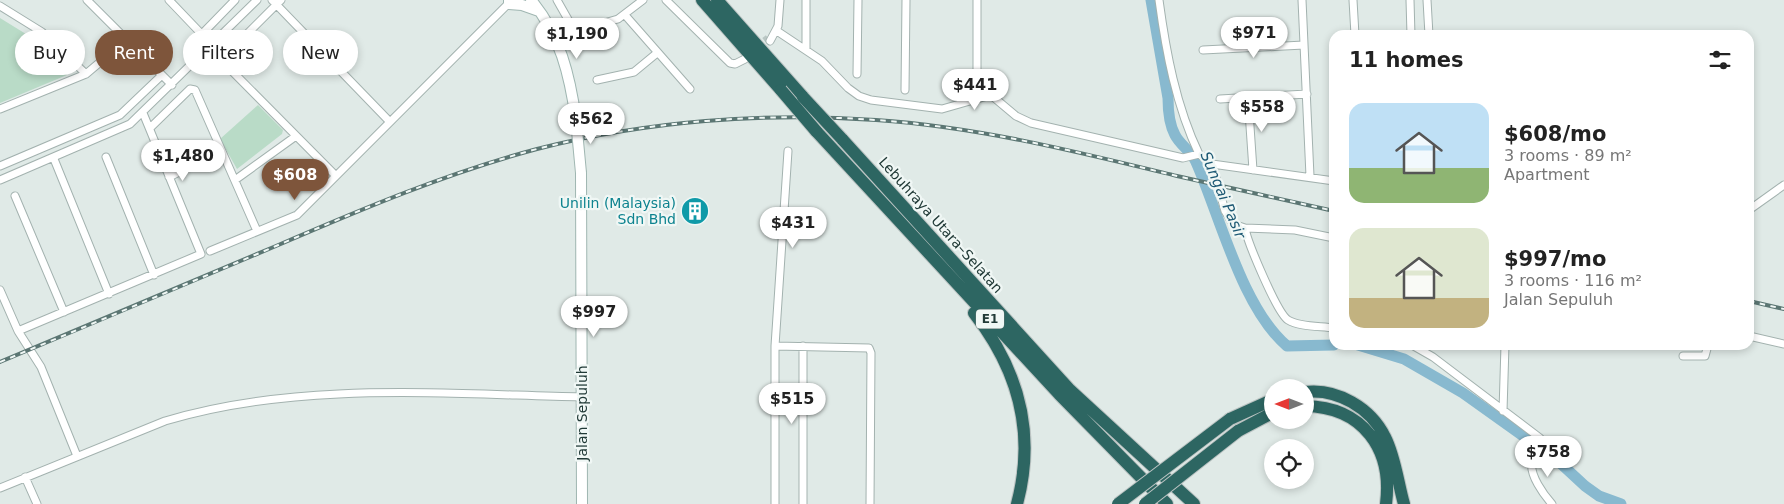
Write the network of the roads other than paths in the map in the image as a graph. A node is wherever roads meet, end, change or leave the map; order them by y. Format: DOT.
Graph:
graph roads {
  1 [pos="87,0"];
  2 [pos="169,0"];
  3 [pos="235,0"];
  4 [pos="257,0"];
  5 [pos="531,0"];
  6 [pos="557,0"];
  7 [pos="643,0"];
  8 [pos="666,0"];
  9 [pos="702,0"];
  10 [pos="717,0"];
  11 [pos="780,0"];
  12 [pos="806,0"];
  13 [pos="858,0"];
  14 [pos="906,0"];
  15 [pos="977,0"];
  16 [pos="1159,0"];
  17 [pos="1302,0"];
  18 [pos="1353,0"];
  19 [pos="1410,0"];
  20 [pos="1427,0"];
  21 [pos="510,1"];
  22 [pos="277,2"];
  23 [pos="0,6"];
  24 [pos="542,13"];
  25 [pos="625,15"];
  26 [pos="116,30"];
  27 [pos="198,30"];
  28 [pos="206,30"];
  29 [pos="227,30"];
  30 [pos="574,30"];
  31 [pos="1354,30"];
  32 [pos="1412,30"];
  33 [pos="1429,30"];
  34 [pos="555,37"];
  35 [pos="1304,45"];
  36 [pos="806,50"];
  37 [pos="1203,50"];
  38 [pos="657,52"];
  39 [pos="743,59"];
  40 [pos="95,67"];
  41 [pos="86,74"];
  42 [pos="183,74"];
  43 [pos="857,74"];
  44 [pos="162,75"];
  45 [pos="597,80"];
  46 [pos="172,85"];
  47 [pos="690,89"];
  48 [pos="905,90"];
  49 [pos="1307,94"];
  50 [pos="1248,97"];
  51 [pos="977,98"];
  52 [pos="1220,99"];
  53 [pos="0,109"];
  54 [pos="143,112"];
  55 [pos="390,122"];
  56 [pos="150,128"];
  57 [pos="296,136"];
  58 [pos="826,142"];
  59 [pos="788,150"];
  60 [pos="222,151"];
  61 [pos="1194,156"];
  62 [pos="106,157"];
  63 [pos="54,159"];
  64 [pos="1212,164"];
  65 [pos="0,166"];
  66 [pos="1253,170"];
  67 [pos="336,176"];
  68 [pos="1310,176"];
  69 [pos="170,177"];
  70 [pos="0,180"];
  71 [pos="235,180"];
  72 [pos="1329,180"];
  73 [pos="1784,185"];
  74 [pos="15,196"];
  75 [pos="1754,206"];
  76 [pos="1245,228"];
  77 [pos="257,232"];
  78 [pos="1329,237"];
  79 [pos="210,251"];
  80 [pos="154,275"];
  81 [pos="0,290"];
  82 [pos="109,294"];
  83 [pos="64,312"];
  84 [pos="1329,327"];
  85 [pos="18,331"];
  86 [pos="1754,337"];
  87 [pos="1784,344"];
  88 [pos="775,346"];
  89 [pos="803,346"];
  90 [pos="1421,350"];
  91 [pos="1505,350"];
  92 [pos="1707,350"];
  93 [pos="1683,356"];
  94 [pos="1314,393"];
  95 [pos="581,397"];
  96 [pos="1264,404"];
  97 [pos="1314,407"];
  98 [pos="1503,411"];
  99 [pos="1264,418"];
  100 [pos="77,456"];
  101 [pos="26,477"];
  102 [pos="0,488"];
  103 [pos="37,504"];
  104 [pos="582,504"];
  105 [pos="775,504"];
  106 [pos="803,504"];
  107 [pos="870,504"];
  108 [pos="1017,504"];
  109 [pos="1118,504"];
  110 [pos="1145,504"];
  111 [pos="1167,504"];
  112 [pos="1194,504"];
  113 [pos="1386,504"];
  114 [pos="1404,504"];
  115 [pos="1552,504"];
  1 -- 26 [label="street"];
  2 -- 27 [label="street"];
  3 -- 28 [label="street"];
  4 -- 29 [label="street"];
  5 -- 24 [label="main road, Jalan Sepuluh"];
  6 -- 30 [label="street"];
  7 -- 25 [label="street"];
  8 -- 39 [label="street"];
  9 -- 58 [label="highway, Lebuhraya Utara–Selatan / E1, bridge"];
  10 -- 112 [label="highway, Lebuhraya Utara–Selatan / E1, bridge"];
  11 -- 36 [label="street"];
  12 -- 36 [label="street"];
  13 -- 43 [label="street"];
  14 -- 48 [label="street"];
  15 -- 51 [label="street"];
  16 -- 61 [label="street"];
  17 -- 35 [label="street"];
  18 -- 31 [label="street"];
  19 -- 32 [label="street"];
  20 -- 33 [label="street"];
  21 -- 24 [label="main road"];
  21 -- 55 [label="street"];
  22 -- 55 [label="street"];
  22 -- 57 [label="street"];
  23 -- 41 [label="street"];
  24 -- 34 [label="main road, Jalan Sepuluh"];
  25 -- 30 [label="street"];
  25 -- 38 [label="street"];
  30 -- 34 [label="street"];
  34 -- 95 [label="main road, Jalan Sepuluh, bridge"];
  35 -- 37 [label="street"];
  35 -- 49 [label="street"];
  36 -- 51 [label="street"];
  38 -- 45 [label="street"];
  38 -- 47 [label="street"];
  40 -- 41 [label="street"];
  41 -- 53 [label="street"];
  42 -- 46 [label="street"];
  44 -- 46 [label="street"];
  44 -- 65 [label="street"];
  46 -- 54 [label="street"];
  49 -- 50 [label="street"];
  49 -- 68 [label="street"];
  50 -- 52 [label="street"];
  50 -- 66 [label="street"];
  51 -- 61 [label="street"];
  54 -- 56 [label="street"];
  54 -- 63 [label="street"];
  55 -- 67 [label="street"];
  56 -- 60 [label="street"];
  56 -- 69 [label="street"];
  57 -- 67 [label="street"];
  57 -- 71 [label="street"];
  58 -- 108 [label="highway"];
  58 -- 111 [label="highway, Lebuhraya Utara–Selatan / E1"];
  59 -- 88 [label="street"];
  60 -- 69 [label="street"];
  60 -- 71 [label="street"];
  61 -- 64 [label="street"];
  62 -- 80 [label="street"];
  63 -- 70 [label="street"];
  63 -- 82 [label="street"];
  64 -- 66 [label="street"];
  64 -- 76 [label="street"];
  66 -- 68 [label="street"];
  67 -- 77 [label="street"];
  68 -- 72 [label="street"];
  69 -- 80 [label="street"];
  71 -- 77 [label="street"];
  73 -- 75 [label="street"];
  74 -- 83 [label="street"];
  76 -- 78 [label="street"];
  76 -- 84 [label="street"];
  77 -- 79 [label="street"];
  80 -- 82 [label="street"];
  81 -- 85 [label="street"];
  82 -- 83 [label="street"];
  83 -- 85 [label="street"];
  85 -- 100 [label="street"];
  86 -- 87 [label="street"];
  88 -- 89 [label="street"];
  88 -- 105 [label="street"];
  89 -- 106 [label="street"];
  89 -- 107 [label="street"];
  90 -- 98 [label="street"];
  91 -- 98 [label="street"];
  92 -- 93 [label="street"];
  94 -- 114 [label="highway"];
  95 -- 100 [label="street"];
  95 -- 104 [label="main road, Jalan Sepuluh"];
  96 -- 109 [label="highway, bridge"];
  97 -- 113 [label="highway"];
  98 -- 115 [label="street"];
  99 -- 110 [label="highway, bridge"];
  100 -- 101 [label="street"];
  101 -- 102 [label="street"];
  101 -- 103 [label="street"];
}
